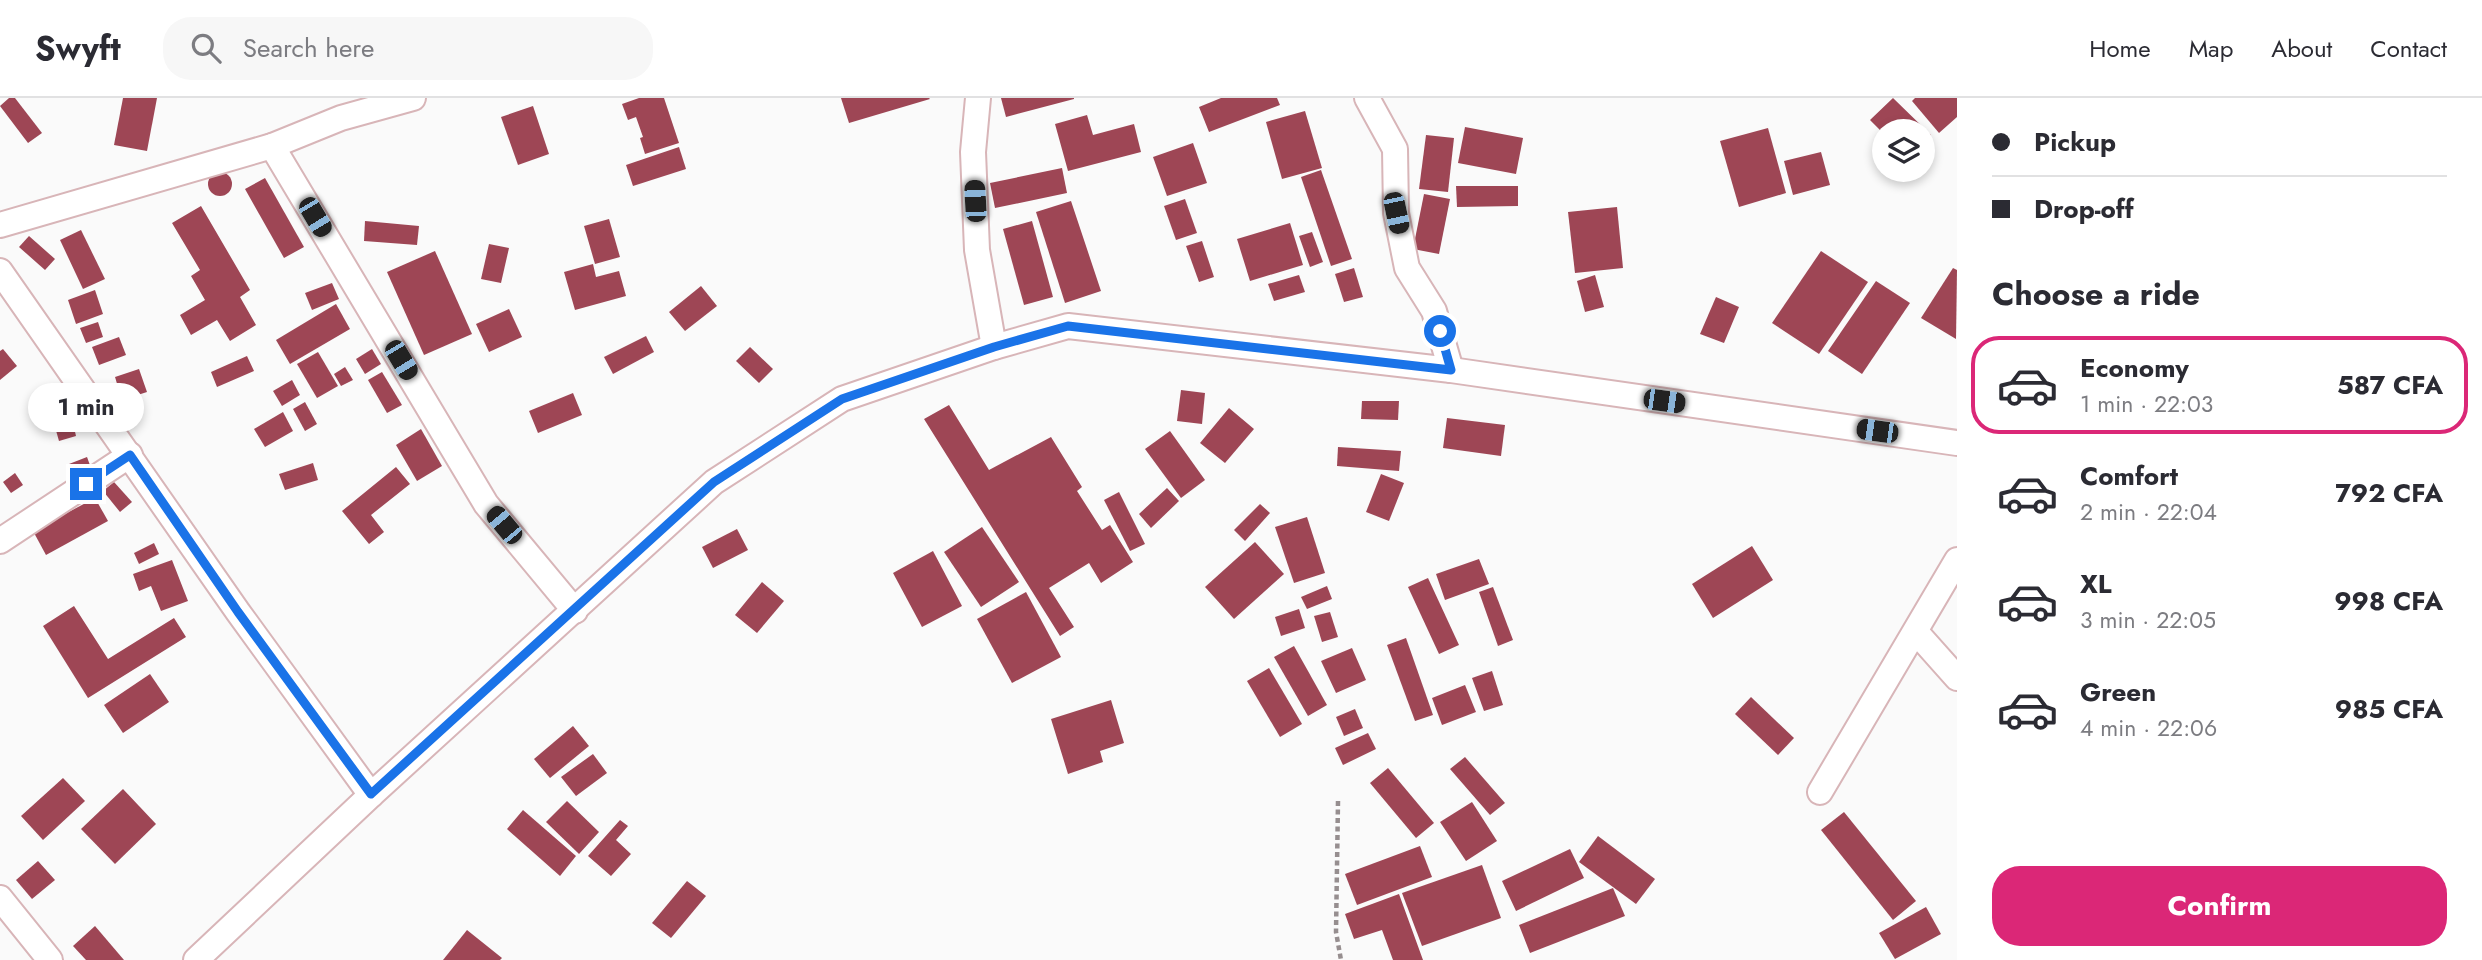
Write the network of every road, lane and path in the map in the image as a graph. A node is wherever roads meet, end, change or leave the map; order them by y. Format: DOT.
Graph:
graph roads {
  1 [pos="413,98"];
  2 [pos="978,98"];
  3 [pos="1367,98"];
  4 [pos="272,146"];
  5 [pos="0,225"];
  6 [pos="0,271"];
  7 [pos="994,347"];
  8 [pos="1451,370"];
  9 [pos="1957,443"];
  10 [pos="130,455"];
  11 [pos="0,541"];
  12 [pos="1957,560"];
  13 [pos="575,611"];
  14 [pos="1916,632"];
  15 [pos="1957,678"];
  16 [pos="1820,792"];
  17 [pos="371,794"];
  18 [pos="1338,801"];
  19 [pos="0,898"];
  20 [pos="50,960"];
  21 [pos="196,960"];
  22 [pos="1341,960"];
  1 -- 4 [label="street"];
  2 -- 7 [label="street"];
  3 -- 8 [label="street"];
  4 -- 5 [label="street"];
  4 -- 13 [label="street"];
  6 -- 10 [label="street"];
  7 -- 8 [label="street"];
  7 -- 13 [label="street"];
  8 -- 9 [label="street"];
  10 -- 11 [label="street"];
  10 -- 17 [label="street"];
  12 -- 14 [label="street"];
  13 -- 17 [label="street"];
  14 -- 15 [label="street"];
  14 -- 16 [label="street"];
  17 -- 21 [label="street"];
  18 -- 22 [label="path"];
  19 -- 20 [label="street"];
}
